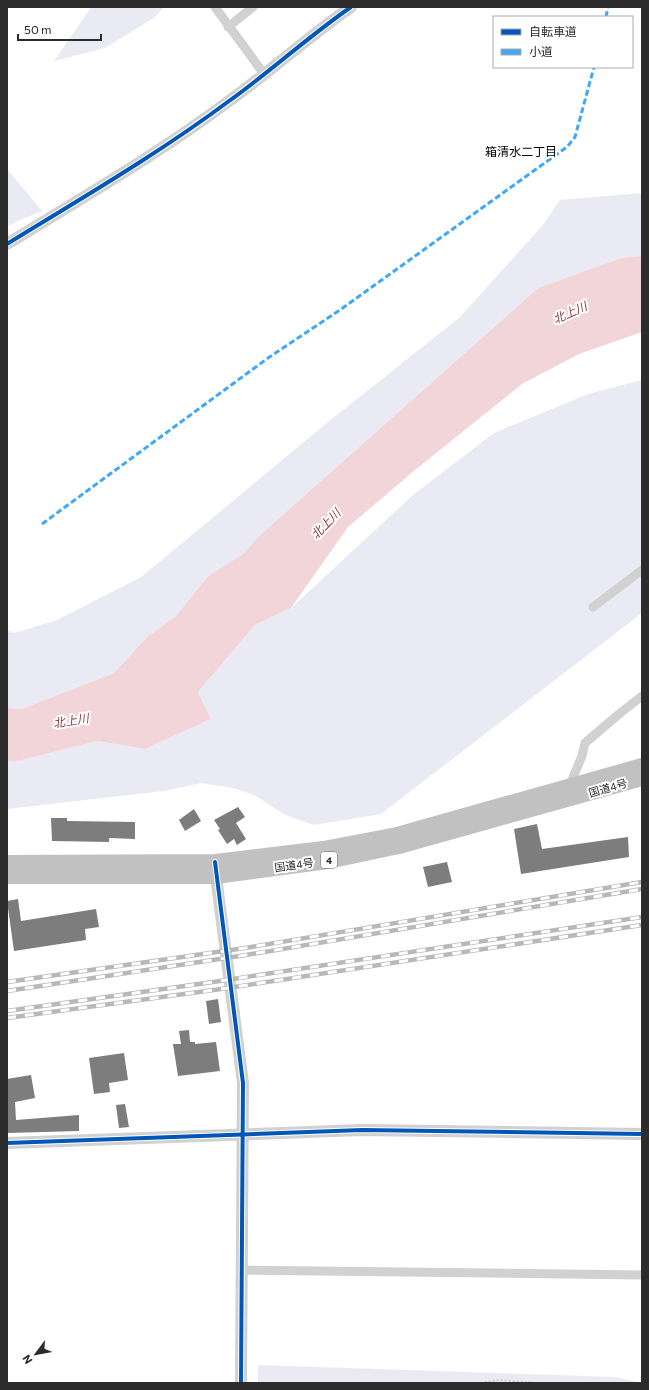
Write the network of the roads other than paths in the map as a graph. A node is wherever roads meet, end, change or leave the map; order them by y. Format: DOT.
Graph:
graph roads {
  1 [pos="215,7"];
  2 [pos="253,7"];
  3 [pos="351,7"];
  4 [pos="228,26"];
  5 [pos="264,74"];
  6 [pos="7,244"];
  7 [pos="642,570"];
  8 [pos="592,607"];
  9 [pos="642,696"];
  10 [pos="642,766"];
  11 [pos="642,778"];
  12 [pos="567,794"];
  13 [pos="7,863"];
  14 [pos="215,869"];
  15 [pos="7,876"];
  16 [pos="244,1134"];
  17 [pos="642,1134"];
  18 [pos="7,1143"];
  19 [pos="242,1270"];
  20 [pos="642,1275"];
  21 [pos="241,1383"];
  1 -- 4 [label="street"];
  2 -- 4 [label="street"];
  3 -- 5 [label="street"];
  4 -- 5 [label="street"];
  5 -- 6 [label="street"];
  7 -- 8 [label="street"];
  9 -- 12 [label="street"];
  10 -- 12 [label="highway, 国道4号 / 4"];
  11 -- 12 [label="highway, 国道4号 / 4"];
  12 -- 14 [label="highway, 国道4号 / 4"];
  13 -- 14 [label="highway, 国道4号 / 4"];
  14 -- 15 [label="highway, 国道4号 / 4"];
  14 -- 16 [label="street"];
  16 -- 17 [label="street"];
  16 -- 18 [label="street"];
  16 -- 19 [label="street"];
  19 -- 20 [label="street"];
  19 -- 21 [label="street"];
}
